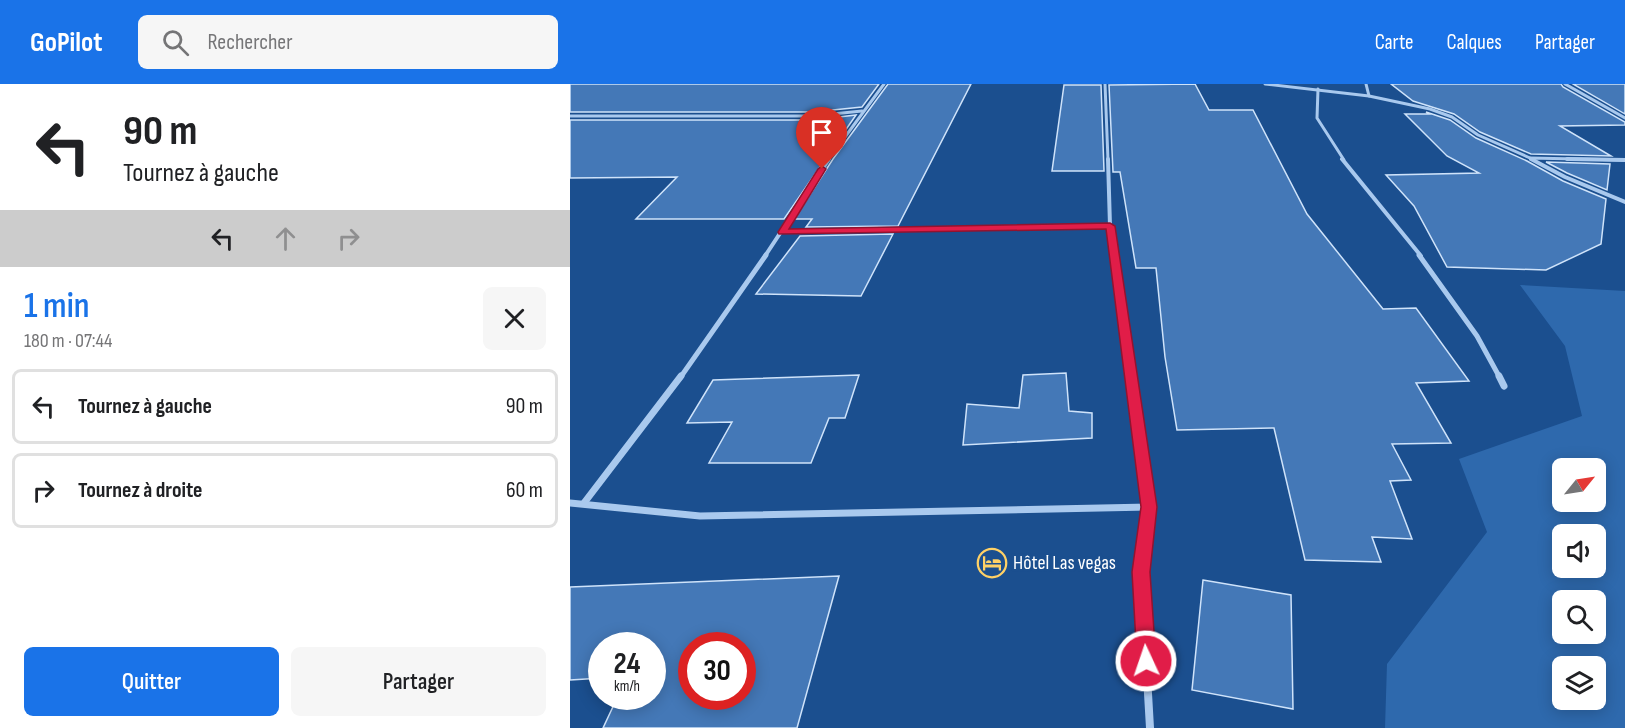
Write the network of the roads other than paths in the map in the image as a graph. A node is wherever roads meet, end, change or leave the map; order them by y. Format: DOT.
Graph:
graph roads {
  1 [pos="884,84"];
  2 [pos="1105,84"];
  3 [pos="1265,84"];
  4 [pos="1366,84"];
  5 [pos="1565,84"];
  6 [pos="1318,89"];
  7 [pos="1369,96"];
  8 [pos="862,111"];
  9 [pos="570,116"];
  10 [pos="1625,117"];
  11 [pos="1530,158"];
  12 [pos="1625,160"];
  13 [pos="1625,202"];
  14 [pos="1110,226"];
  15 [pos="782,232"];
  16 [pos="1504,386"];
  17 [pos="570,503"];
  18 [pos="584,503"];
  19 [pos="1149,507"];
  20 [pos="1150,728"];
  1 -- 8 [label="street"];
  2 -- 14 [label="street"];
  3 -- 6 [label="street"];
  4 -- 7 [label="street"];
  5 -- 10 [label="street"];
  6 -- 7 [label="street"];
  6 -- 16 [label="street"];
  7 -- 11 [label="street"];
  8 -- 9 [label="street"];
  8 -- 15 [label="street"];
  11 -- 12 [label="street"];
  11 -- 13 [label="street"];
  14 -- 15 [label="street"];
  14 -- 19 [label="street"];
  15 -- 18 [label="street"];
  17 -- 18 [label="street"];
  18 -- 19 [label="street"];
  19 -- 20 [label="street"];
}
